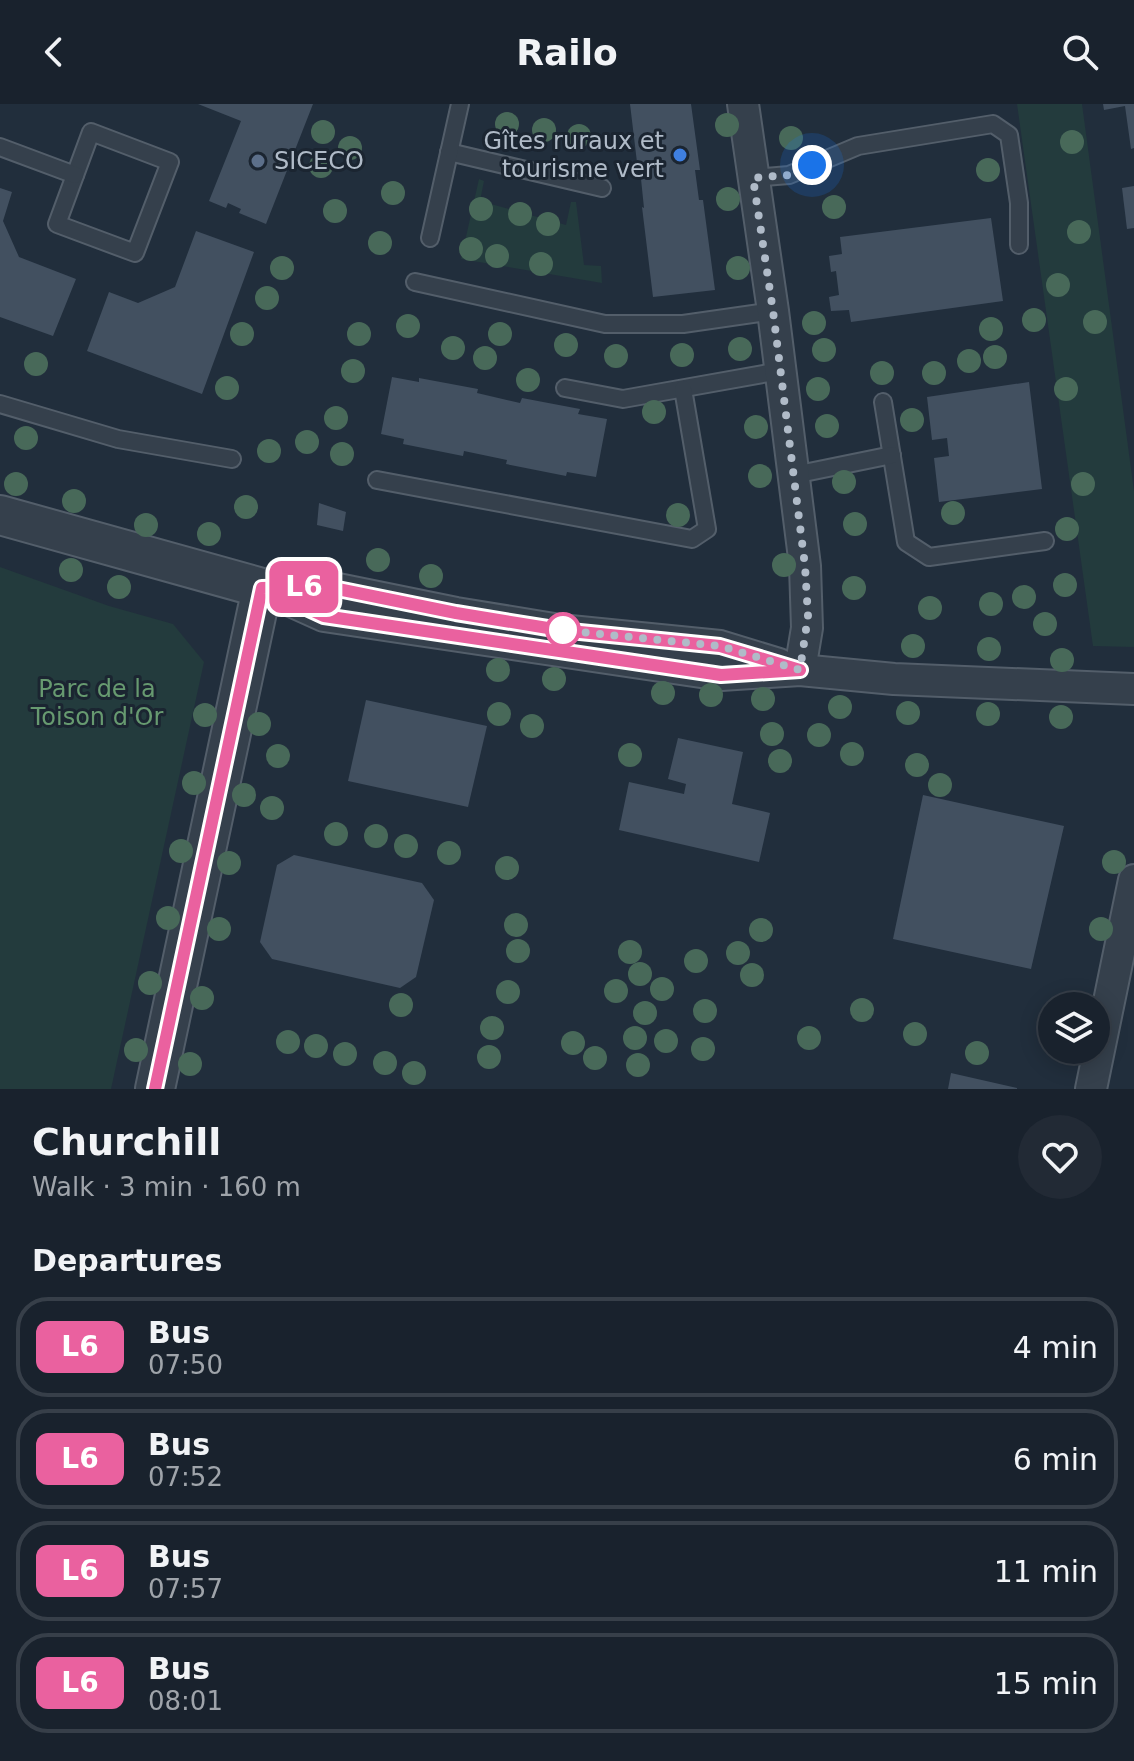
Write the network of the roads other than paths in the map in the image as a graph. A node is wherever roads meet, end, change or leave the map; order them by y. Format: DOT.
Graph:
graph roads {
  1 [pos="460,104"];
  2 [pos="743,104"];
  3 [pos="0,147"];
  4 [pos="449,152"];
  5 [pos="75,175"];
  6 [pos="753,178"];
  7 [pos="602,188"];
  8 [pos="430,238"];
  9 [pos="1019,245"];
  10 [pos="415,282"];
  11 [pos="773,311"];
  12 [pos="780,371"];
  13 [pos="565,388"];
  14 [pos="683,389"];
  15 [pos="883,402"];
  16 [pos="0,404"];
  17 [pos="892,455"];
  18 [pos="232,459"];
  19 [pos="794,475"];
  20 [pos="377,480"];
  21 [pos="0,515"];
  22 [pos="1045,541"];
  23 [pos="262,588"];
  24 [pos="800,670"];
  25 [pos="1134,689"];
  26 [pos="1134,880"];
  27 [pos="155,1089"];
  28 [pos="1091,1089"];
  1 -- 4 [label="lane"];
  2 -- 6 [label="street"];
  3 -- 5 [label="lane"];
  4 -- 7 [label="lane"];
  4 -- 8 [label="lane"];
  5 -- 5 [label="lane"];
  6 -- 9 [label="lane"];
  6 -- 11 [label="street"];
  10 -- 11 [label="lane"];
  11 -- 12 [label="street"];
  12 -- 14 [label="lane"];
  12 -- 19 [label="street"];
  13 -- 14 [label="lane"];
  14 -- 20 [label="lane"];
  15 -- 17 [label="lane"];
  16 -- 18 [label="lane"];
  17 -- 19 [label="lane"];
  17 -- 22 [label="lane"];
  19 -- 24 [label="street"];
  21 -- 23 [label="street"];
  23 -- 24 [label="street"];
  23 -- 27 [label="street"];
  24 -- 25 [label="street"];
  26 -- 28 [label="street"];
}
